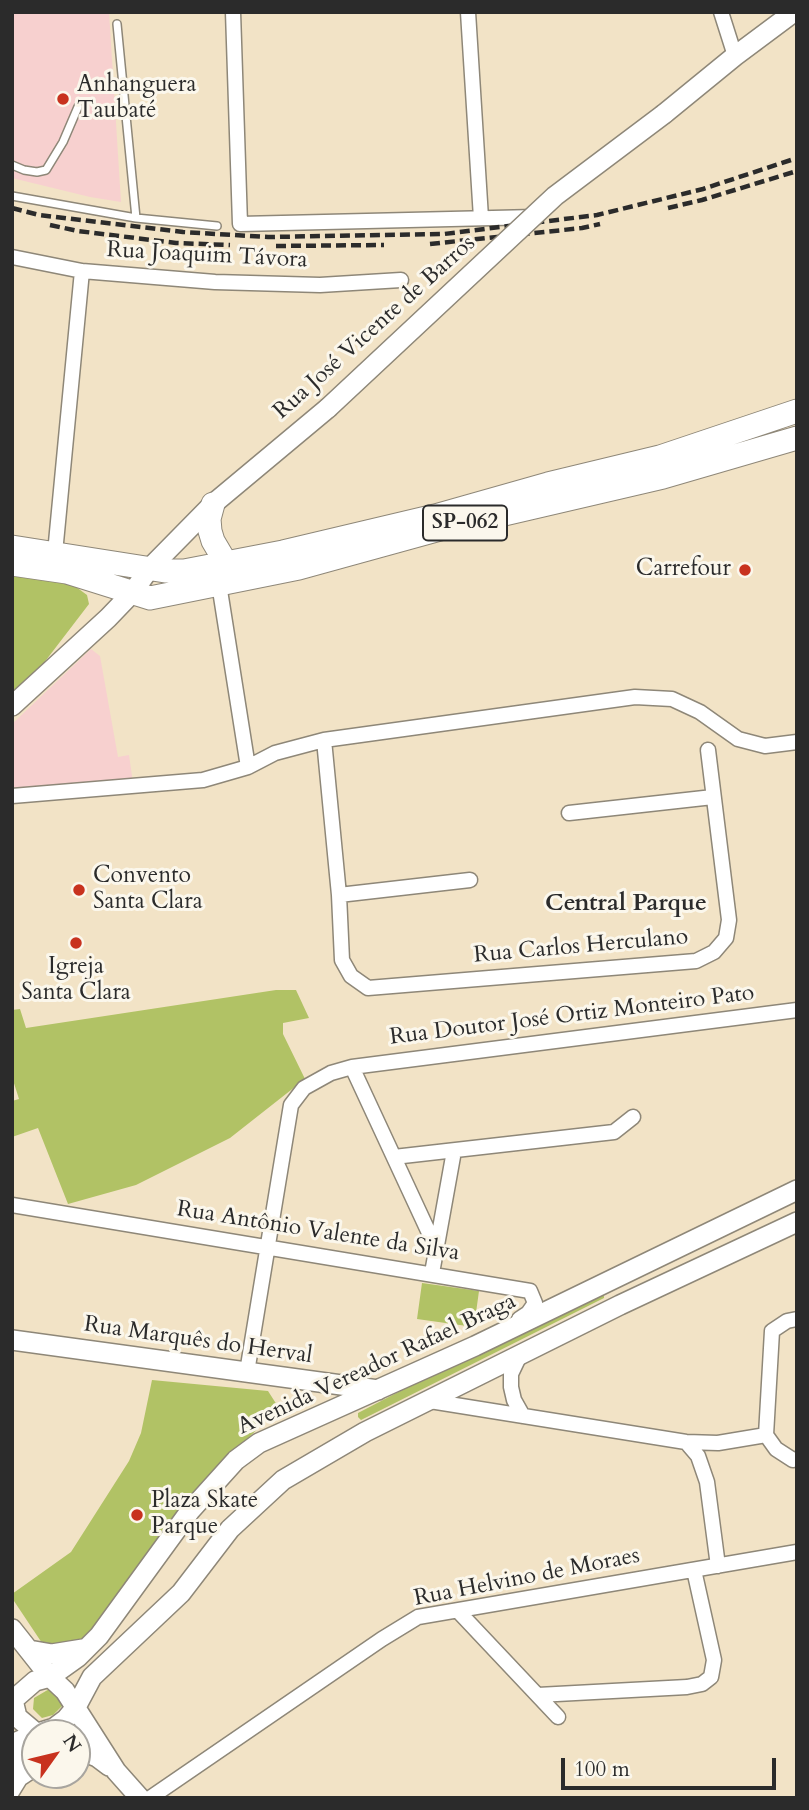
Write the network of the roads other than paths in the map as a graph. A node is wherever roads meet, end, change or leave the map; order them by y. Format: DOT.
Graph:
graph roads {
  1 [pos="233,12"];
  2 [pos="468,12"];
  3 [pos="721,12"];
  4 [pos="794,12"];
  5 [pos="117,24"];
  6 [pos="735,56"];
  7 [pos="78,107"];
  8 [pos="12,166"];
  9 [pos="12,196"];
  10 [pos="545,216"];
  11 [pos="136,218"];
  12 [pos="481,218"];
  13 [pos="217,226"];
  14 [pos="12,257"];
  15 [pos="82,271"];
  16 [pos="401,281"];
  17 [pos="797,411"];
  18 [pos="797,438"];
  19 [pos="213,504"];
  20 [pos="12,547"];
  21 [pos="55,553"];
  22 [pos="12,564"];
  23 [pos="150,568"];
  24 [pos="222,573"];
  25 [pos="132,593"];
  26 [pos="12,706"];
  27 [pos="324,740"];
  28 [pos="797,742"];
  29 [pos="708,750"];
  30 [pos="248,767"];
  31 [pos="12,796"];
  32 [pos="713,797"];
  33 [pos="569,813"];
  34 [pos="470,880"];
  35 [pos="340,895"];
  36 [pos="797,1010"];
  37 [pos="352,1067"];
  38 [pos="633,1117"];
  39 [pos="454,1151"];
  40 [pos="394,1157"];
  41 [pos="797,1189"];
  42 [pos="767,1203"];
  43 [pos="12,1205"];
  44 [pos="797,1222"];
  45 [pos="704,1234"];
  46 [pos="747,1244"];
  47 [pos="268,1247"];
  48 [pos="436,1248"];
  49 [pos="687,1272"];
  50 [pos="432,1273"];
  51 [pos="797,1319"];
  52 [pos="12,1340"];
  53 [pos="475,1346"];
  54 [pos="520,1355"];
  55 [pos="247,1372"];
  56 [pos="378,1390"];
  57 [pos="430,1401"];
  58 [pos="352,1403"];
  59 [pos="523,1416"];
  60 [pos="365,1432"];
  61 [pos="766,1435"];
  62 [pos="686,1442"];
  63 [pos="797,1459"];
  64 [pos="797,1552"];
  65 [pos="718,1566"];
  66 [pos="694,1570"];
  67 [pos="458,1611"];
  68 [pos="12,1629"];
  69 [pos="87,1647"];
  70 [pos="29,1650"];
  71 [pos="50,1677"];
  72 [pos="538,1695"];
  73 [pos="13,1700"];
  74 [pos="76,1707"];
  75 [pos="558,1717"];
  76 [pos="63,1719"];
  77 [pos="21,1724"];
  78 [pos="91,1755"];
  79 [pos="116,1771"];
  80 [pos="21,1772"];
  81 [pos="20,1779"];
  82 [pos="12,1792"];
  83 [pos="140,1798"];
  84 [pos="150,1798"];
  1 -- 12 [label="street"];
  2 -- 12 [label="street"];
  3 -- 6 [label="street"];
  4 -- 6 [label="main road, Rua José Vicente de Barros"];
  5 -- 11 [label="lane"];
  6 -- 19 [label="main road, Rua José Vicente de Barros, bridge"];
  7 -- 8 [label="lane"];
  9 -- 11 [label="lane"];
  10 -- 12 [label="street"];
  11 -- 13 [label="lane"];
  14 -- 15 [label="street, Rua Joaquim Távora"];
  15 -- 16 [label="street, Rua Joaquim Távora"];
  15 -- 21 [label="street"];
  17 -- 24 [label="main road, SP-062"];
  18 -- 24 [label="main road, SP-062"];
  19 -- 23 [label="main road, Rua José Vicente de Barros"];
  19 -- 24 [label="main road"];
  20 -- 21 [label="main road, SP-062"];
  21 -- 23 [label="main road, SP-062"];
  22 -- 25 [label="main road, SP-062"];
  23 -- 24 [label="main road, SP-062"];
  23 -- 25 [label="main road, Rua José Vicente de Barros"];
  24 -- 25 [label="main road, SP-062"];
  24 -- 30 [label="street"];
  25 -- 26 [label="main road, Rua José Vicente de Barros"];
  27 -- 28 [label="street"];
  27 -- 30 [label="street"];
  27 -- 35 [label="street"];
  29 -- 32 [label="street, Rua Carlos Herculano"];
  30 -- 31 [label="street"];
  32 -- 33 [label="street"];
  32 -- 35 [label="street, Rua Carlos Herculano"];
  34 -- 35 [label="street"];
  36 -- 37 [label="street, Rua Doutor José Ortiz Monteiro Pato"];
  37 -- 40 [label="street"];
  37 -- 47 [label="street, Rua Doutor José Ortiz Monteiro Pato"];
  38 -- 39 [label="street"];
  39 -- 40 [label="street"];
  39 -- 48 [label="street"];
  40 -- 48 [label="street"];
  41 -- 42 [label="main road, Avenida Vereador Rafael Braga"];
  42 -- 45 [label="main road, Avenida Vereador Rafael Braga"];
  42 -- 46 [label="main road"];
  43 -- 47 [label="street, Rua Antônio Valente da Silva"];
  44 -- 46 [label="main road"];
  45 -- 49 [label="main road"];
  45 -- 53 [label="main road, Avenida Vereador Rafael Braga"];
  46 -- 49 [label="main road"];
  47 -- 50 [label="street, Rua Antônio Valente da Silva"];
  47 -- 55 [label="street, Rua Doutor José Ortiz Monteiro Pato"];
  48 -- 50 [label="street"];
  49 -- 54 [label="main road"];
  50 -- 53 [label="street, Rua Antônio Valente da Silva"];
  51 -- 61 [label="street"];
  52 -- 55 [label="main road, Rua Marquês do Herval"];
  53 -- 56 [label="main road, Avenida Vereador Rafael Braga"];
  54 -- 57 [label="main road"];
  54 -- 59 [label="street"];
  55 -- 56 [label="main road, Rua Marquês do Herval"];
  56 -- 58 [label="main road, Avenida Vereador Rafael Braga"];
  57 -- 59 [label="street"];
  57 -- 60 [label="main road"];
  58 -- 60 [label="main road"];
  58 -- 69 [label="main road, Avenida Vereador Rafael Braga"];
  59 -- 62 [label="street"];
  60 -- 74 [label="main road"];
  61 -- 62 [label="street"];
  61 -- 63 [label="street"];
  62 -- 65 [label="street"];
  64 -- 65 [label="street, Rua Helvino de Moraes"];
  65 -- 66 [label="street, Rua Helvino de Moraes"];
  66 -- 67 [label="street, Rua Helvino de Moraes"];
  66 -- 72 [label="street"];
  67 -- 72 [label="street"];
  67 -- 84 [label="street, Rua Helvino de Moraes"];
  68 -- 70 [label="main road"];
  69 -- 70 [label="main road"];
  69 -- 71 [label="main road, Avenida Vereador Rafael Braga"];
  70 -- 71 [label="main road"];
  71 -- 73 [label="main road"];
  71 -- 74 [label="main road"];
  72 -- 75 [label="street"];
  73 -- 77 [label="main road"];
  74 -- 76 [label="main road"];
  74 -- 79 [label="main road"];
  78 -- 79 [label="main road"];
  79 -- 83 [label="main road"];
  80 -- 81 [label="street"];
  81 -- 82 [label="street"];
}
